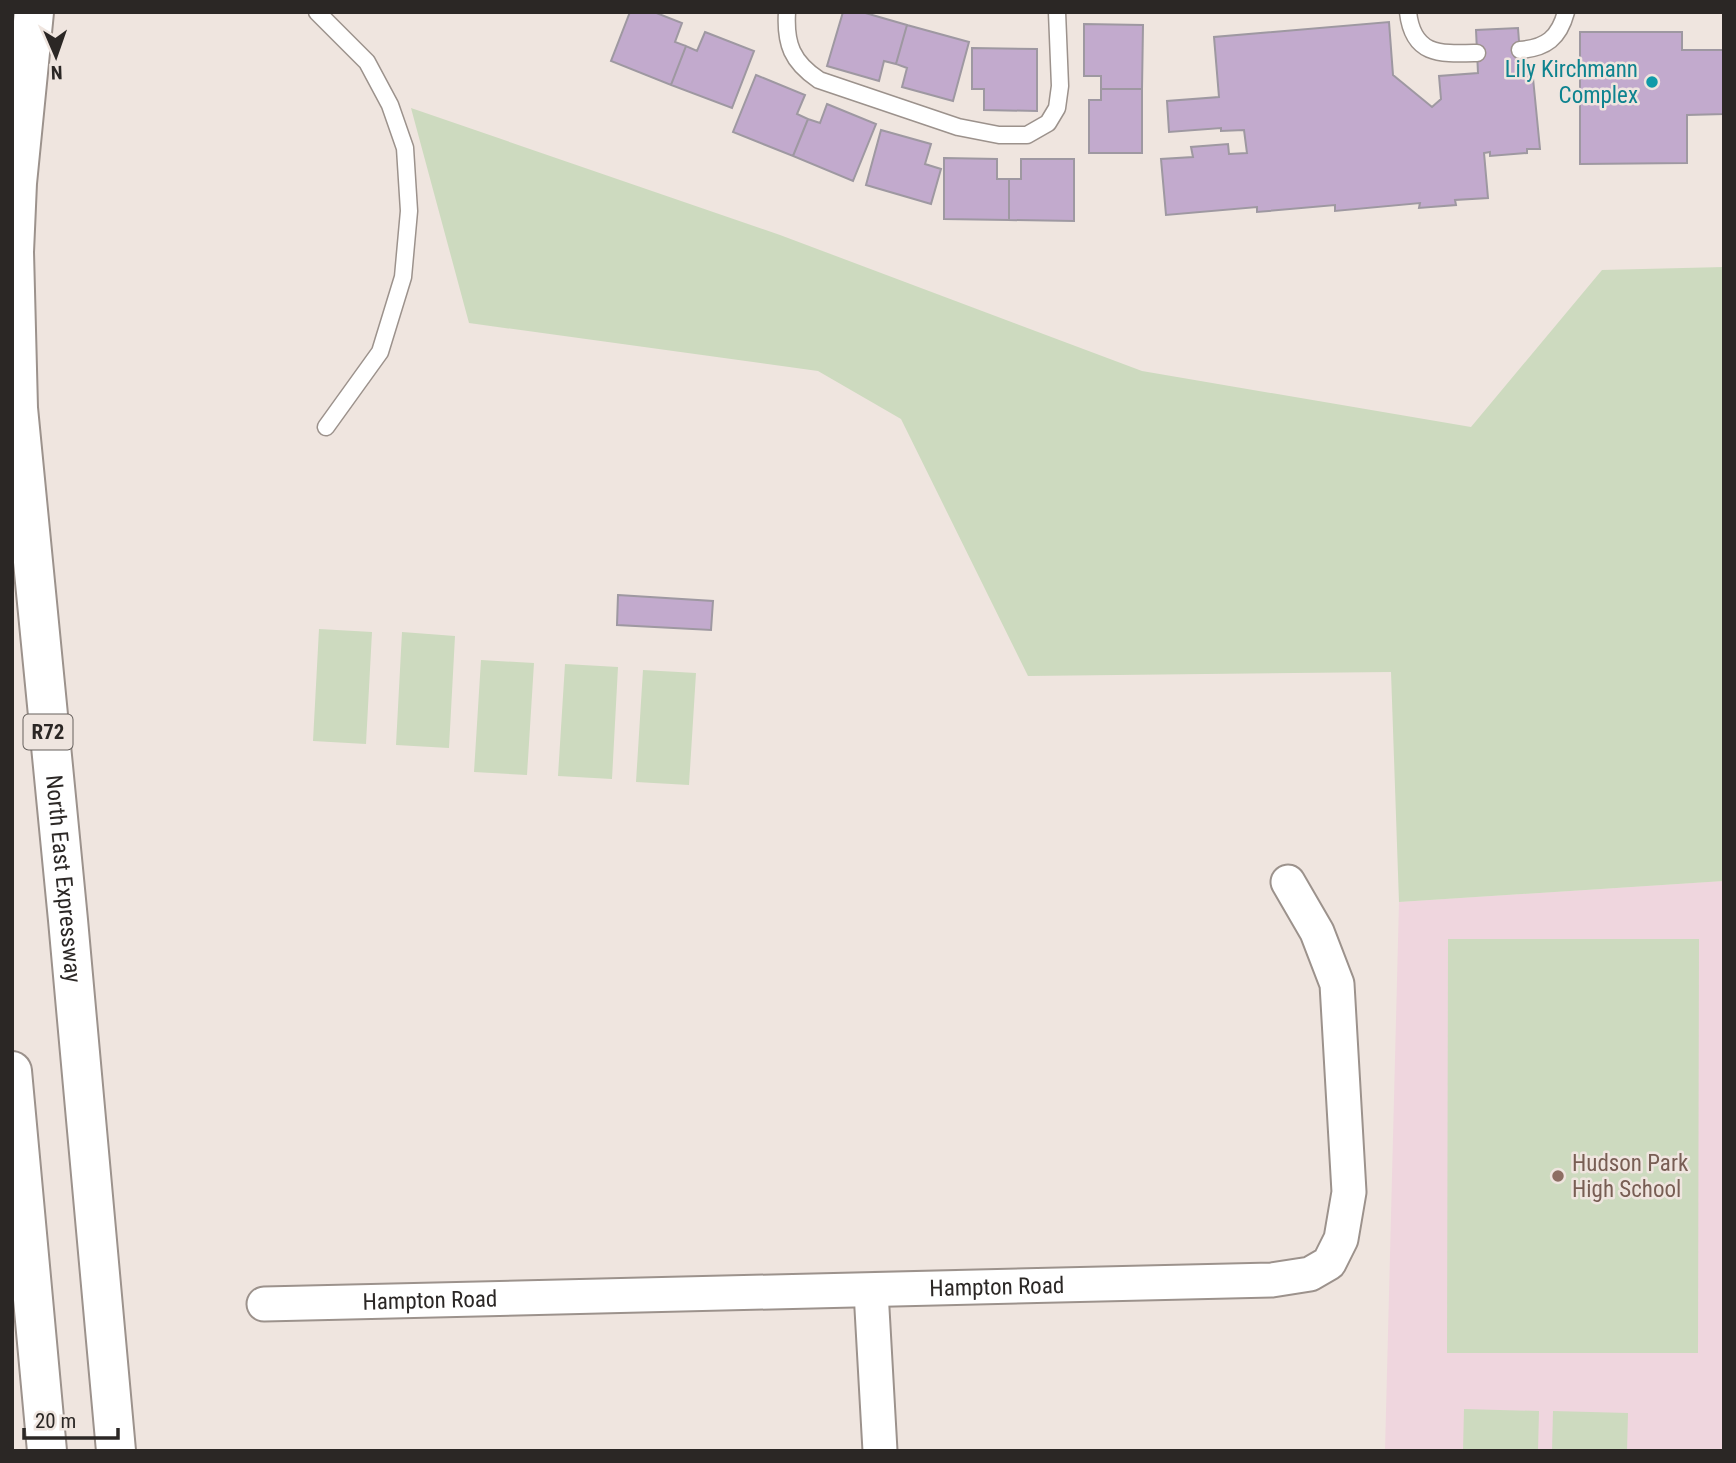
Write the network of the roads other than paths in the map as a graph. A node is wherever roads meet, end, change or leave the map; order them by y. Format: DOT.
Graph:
graph roads {
  1 [pos="34,12"];
  2 [pos="317,12"];
  3 [pos="787,12"];
  4 [pos="1057,12"];
  5 [pos="1408,12"];
  6 [pos="1566,12"];
  7 [pos="1520,50"];
  8 [pos="1477,53"];
  9 [pos="326,427"];
  10 [pos="1288,882"];
  11 [pos="12,1071"];
  12 [pos="871,1291"];
  13 [pos="264,1304"];
  14 [pos="47,1451"];
  15 [pos="116,1451"];
  16 [pos="880,1451"];
  1 -- 15 [label="highway, North East Expressway / R72"];
  2 -- 9 [label="lane"];
  3 -- 4 [label="lane"];
  5 -- 8 [label="lane"];
  6 -- 7 [label="lane"];
  10 -- 12 [label="street, Hampton Road"];
  11 -- 14 [label="highway"];
  12 -- 13 [label="street, Hampton Road"];
  12 -- 16 [label="street"];
}
